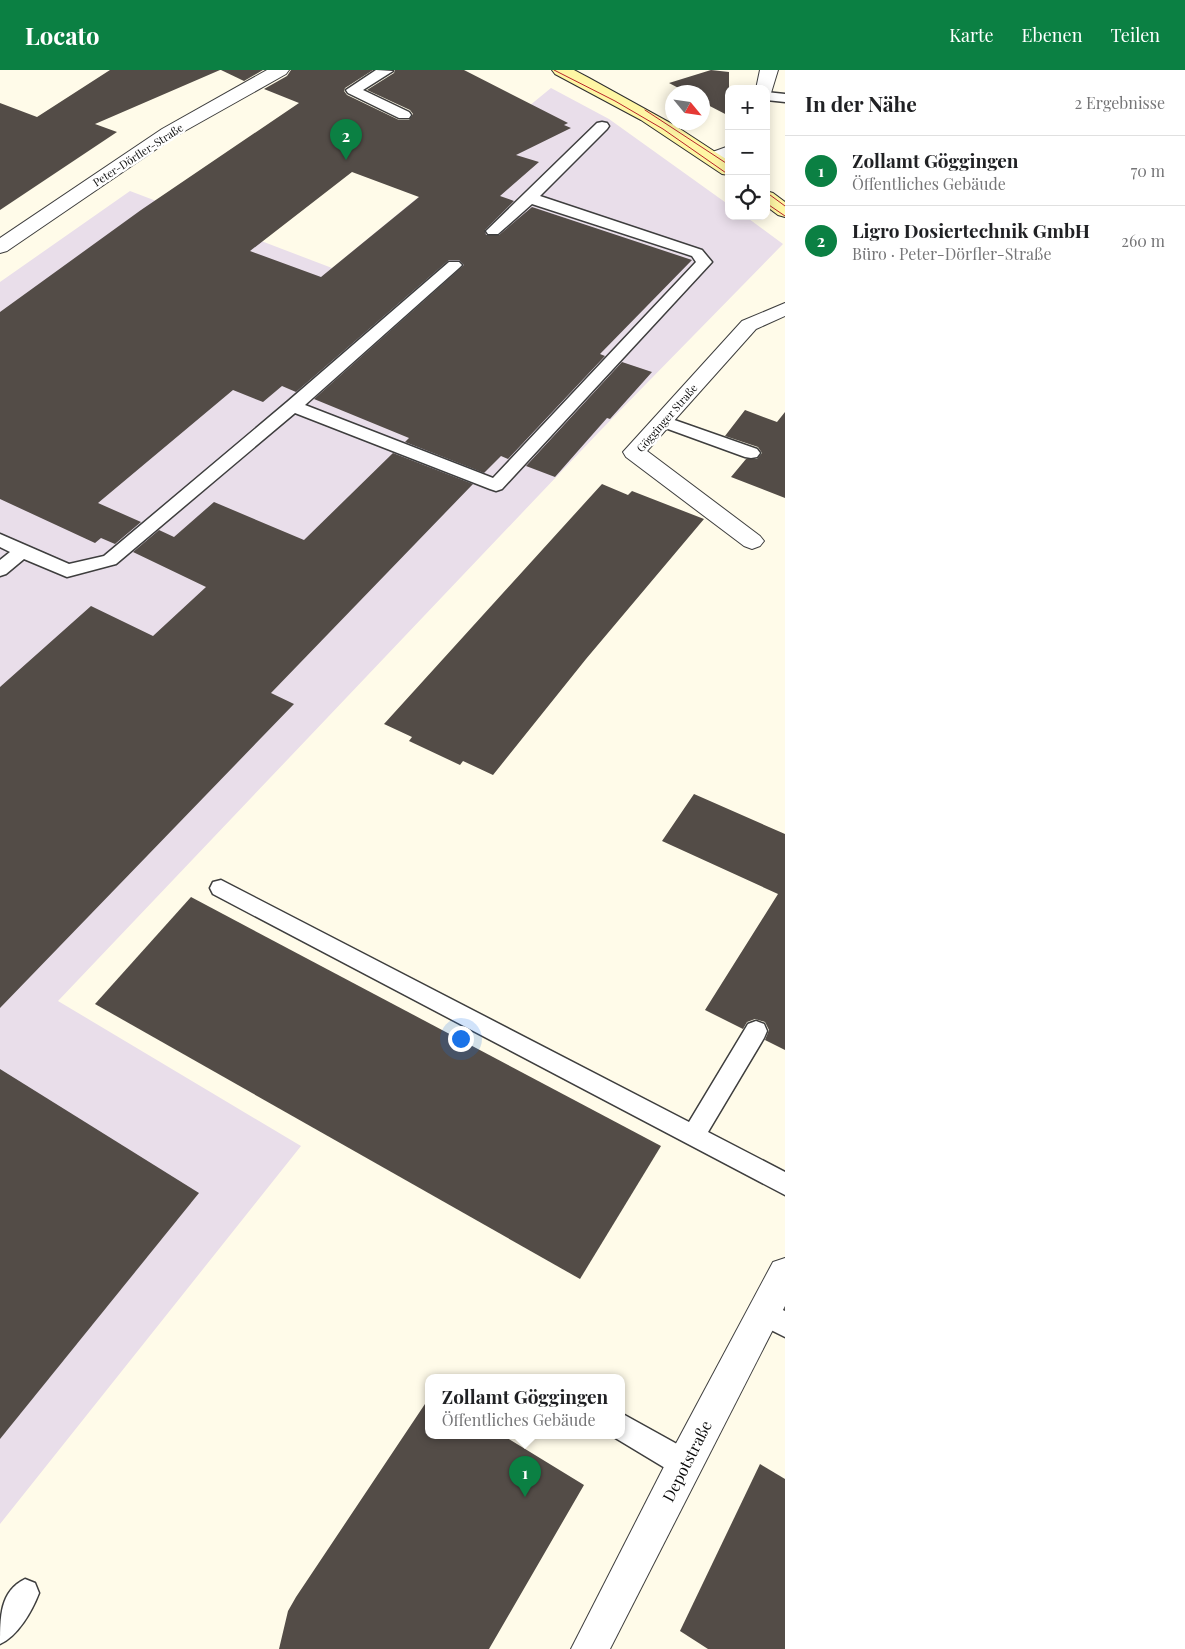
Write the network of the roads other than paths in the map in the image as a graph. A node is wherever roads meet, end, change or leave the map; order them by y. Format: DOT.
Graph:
graph roads {
  1 [pos="280,70"];
  2 [pos="383,70"];
  3 [pos="561,70"];
  4 [pos="769,70"];
  5 [pos="765,85"];
  6 [pos="770,96"];
  7 [pos="785,98"];
  8 [pos="404,116"];
  9 [pos="602,126"];
  10 [pos="721,155"];
  11 [pos="530,198"];
  12 [pos="770,200"];
  13 [pos="785,211"];
  14 [pos="493,231"];
  15 [pos="0,247"];
  16 [pos="454,265"];
  17 [pos="785,309"];
  18 [pos="293,406"];
  19 [pos="663,421"];
  20 [pos="751,453"];
  21 [pos="0,540"];
  22 [pos="752,542"];
  23 [pos="23,550"];
  24 [pos="0,570"];
  25 [pos="221,888"];
  26 [pos="756,1031"];
  27 [pos="693,1136"];
  28 [pos="785,1184"];
  29 [pos="785,1273"];
  30 [pos="774,1319"];
  31 [pos="625,1428"];
  32 [pos="684,1464"];
  33 [pos="26,1593"];
  34 [pos="0,1629"];
  35 [pos="590,1649"];
  1 -- 15 [label="street, Peter-Dörfler-Straße"];
  2 -- 8 [label="lane"];
  3 -- 10 [label="main road"];
  4 -- 5 [label="street"];
  6 -- 7 [label="lane"];
  9 -- 11 [label="lane"];
  11 -- 14 [label="lane"];
  11 -- 18 [label="lane"];
  12 -- 13 [label="main road"];
  16 -- 18 [label="lane"];
  17 -- 19 [label="street, Gögginger Straße"];
  18 -- 23 [label="lane"];
  19 -- 20 [label="lane"];
  19 -- 22 [label="street, Gögginger Straße"];
  21 -- 23 [label="lane"];
  23 -- 24 [label="lane"];
  25 -- 27 [label="lane"];
  26 -- 27 [label="lane"];
  27 -- 28 [label="lane"];
  29 -- 30 [label="street, Depotstraße"];
  30 -- 32 [label="street, Depotstraße"];
  31 -- 32 [label="lane"];
  32 -- 35 [label="street, Depotstraße"];
  33 -- 34 [label="lane"];
}
